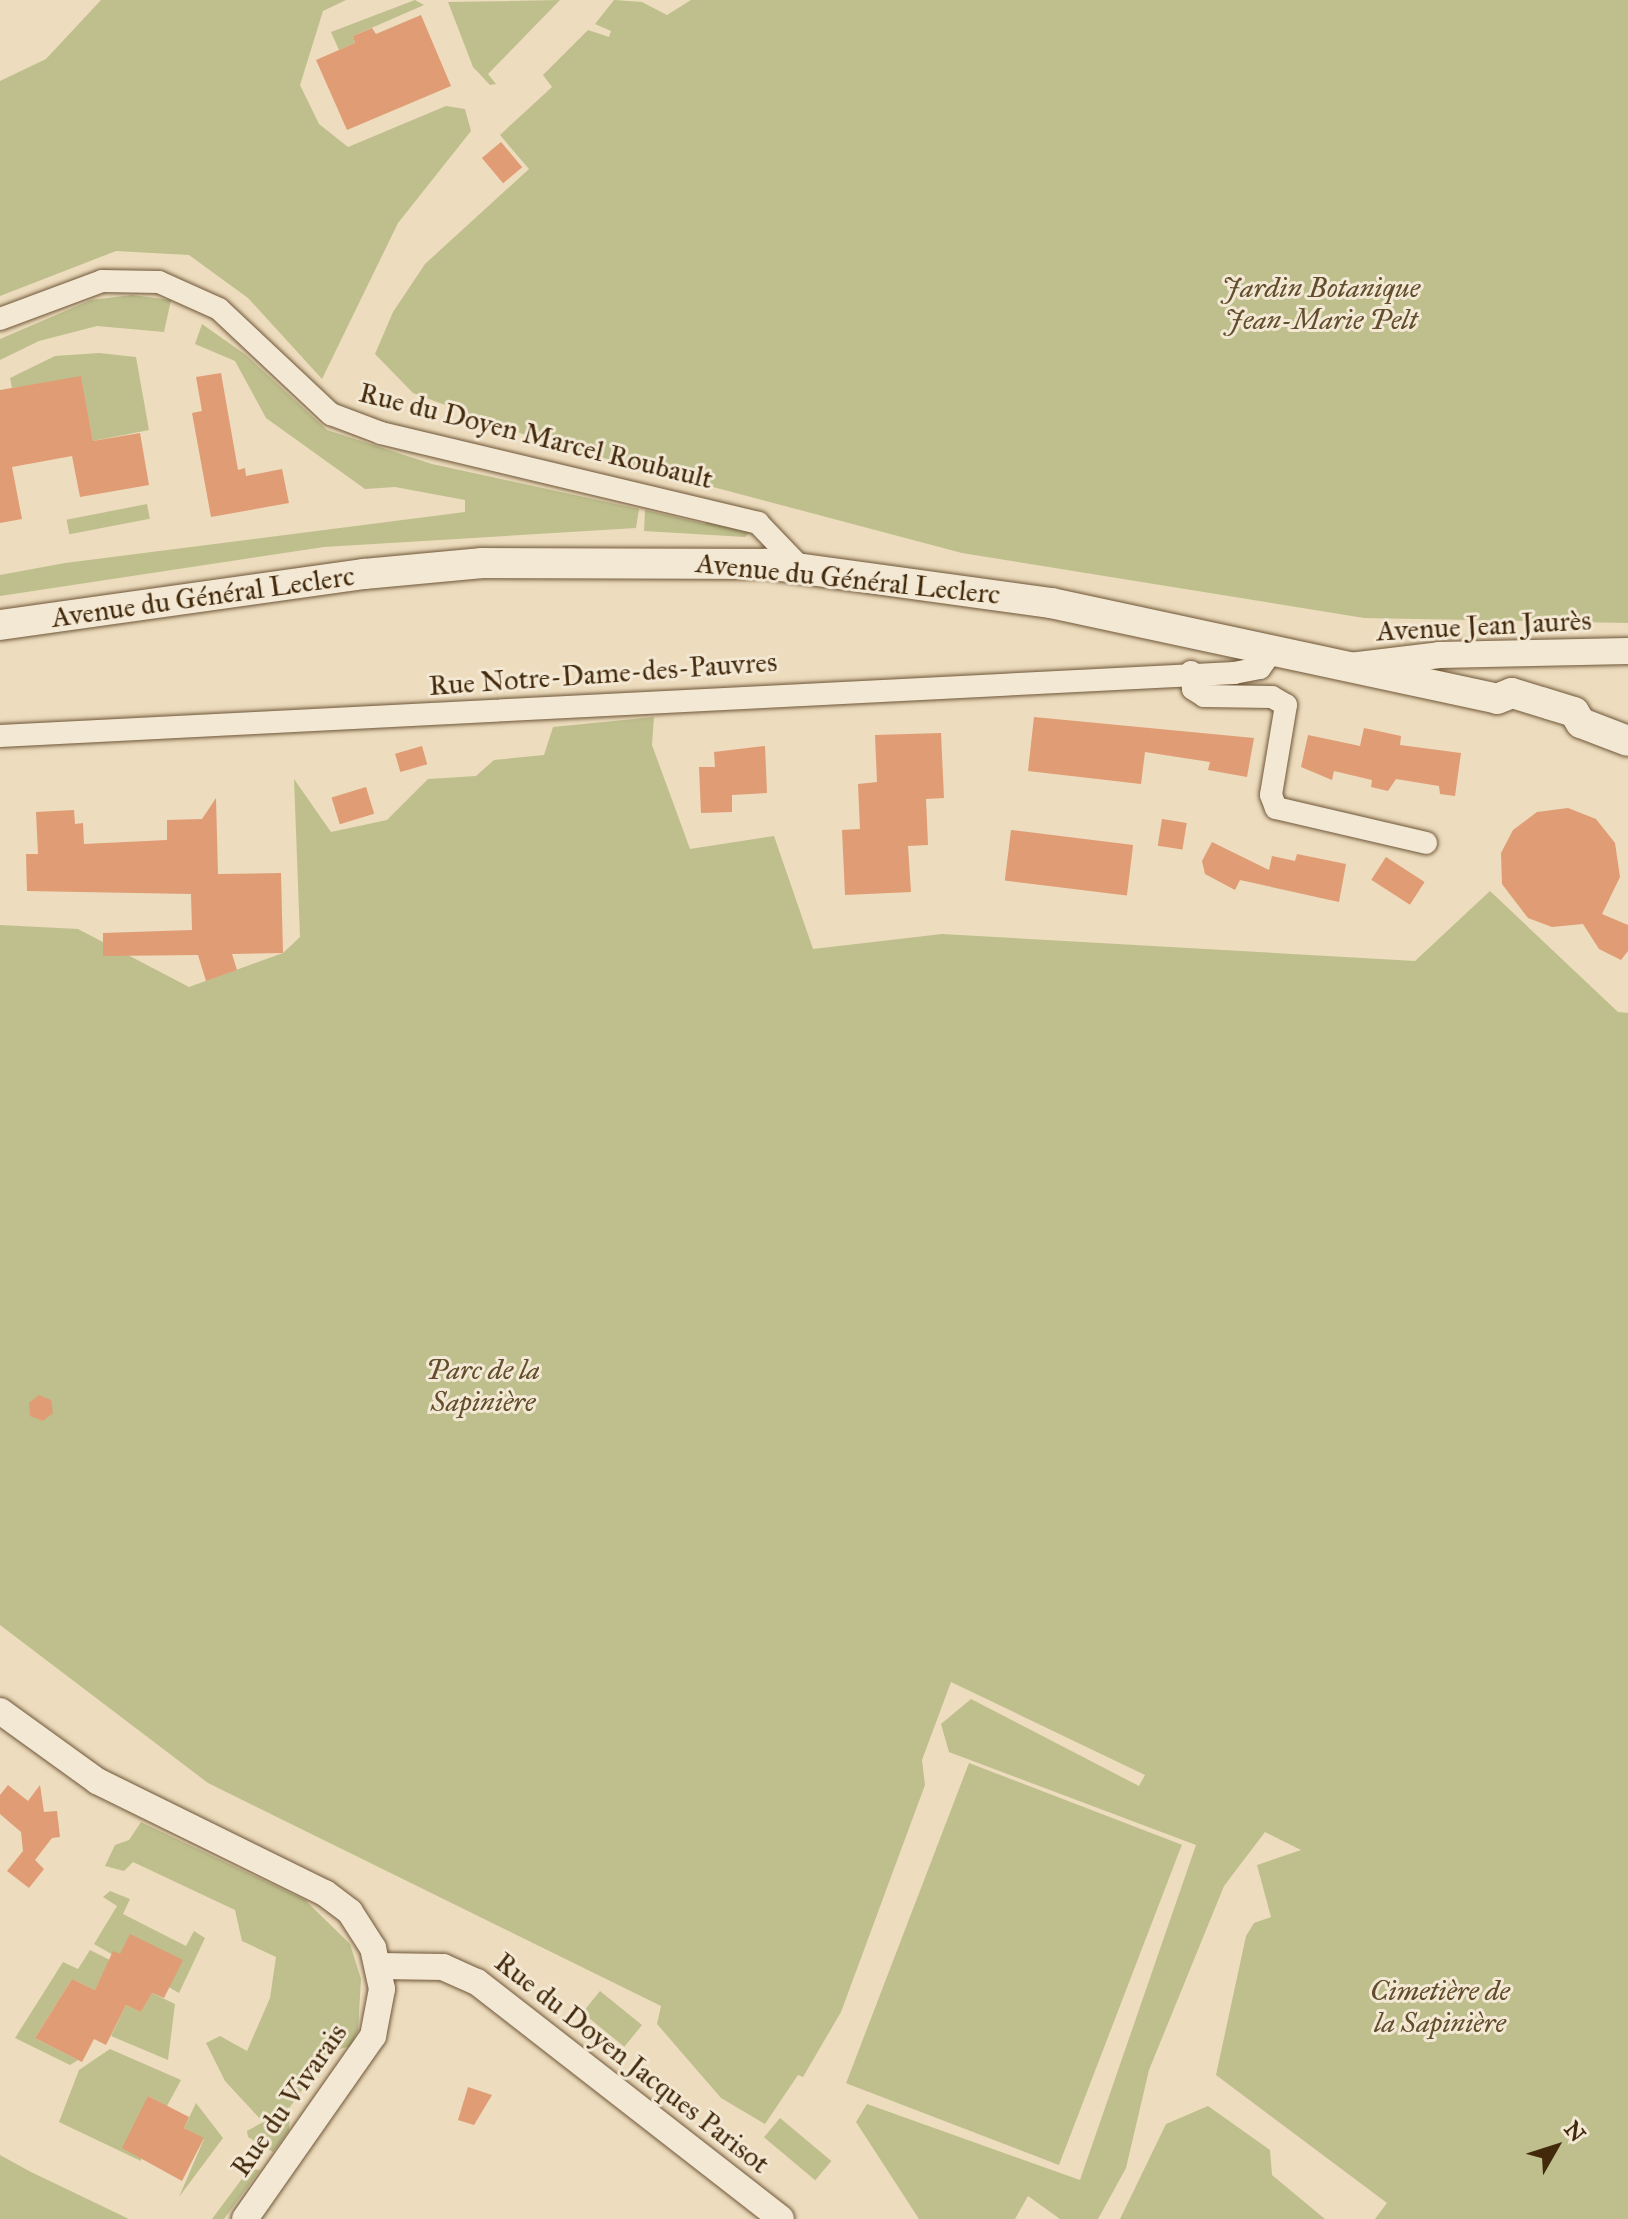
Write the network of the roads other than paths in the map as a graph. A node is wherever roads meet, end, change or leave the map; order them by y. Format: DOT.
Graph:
graph roads {
  1 [pos="0,319"];
  2 [pos="803,570"];
  3 [pos="0,625"];
  4 [pos="1258,648"];
  5 [pos="1628,651"];
  6 [pos="1343,667"];
  7 [pos="1200,672"];
  8 [pos="0,736"];
  9 [pos="1628,741"];
  10 [pos="1426,843"];
  11 [pos="0,1711"];
  12 [pos="379,1966"];
  13 [pos="245,2219"];
  14 [pos="781,2219"];
  1 -- 2 [label="street, Rue du Doyen Marcel Roubault"];
  2 -- 3 [label="main road, Avenue du Général Leclerc"];
  2 -- 4 [label="main road, Avenue du Général Leclerc"];
  4 -- 6 [label="main road, Avenue du Général Leclerc"];
  4 -- 7 [label="street, Rue Notre-Dame-des-Pauvres"];
  5 -- 6 [label="street, Avenue Jean Jaurès"];
  6 -- 9 [label="main road, Avenue du Général Leclerc"];
  7 -- 8 [label="street, Rue Notre-Dame-des-Pauvres"];
  7 -- 10 [label="street"];
  11 -- 12 [label="street"];
  12 -- 13 [label="street, Rue du Vivarais"];
  12 -- 14 [label="street, Rue du Doyen Jacques Parisot"];
}
